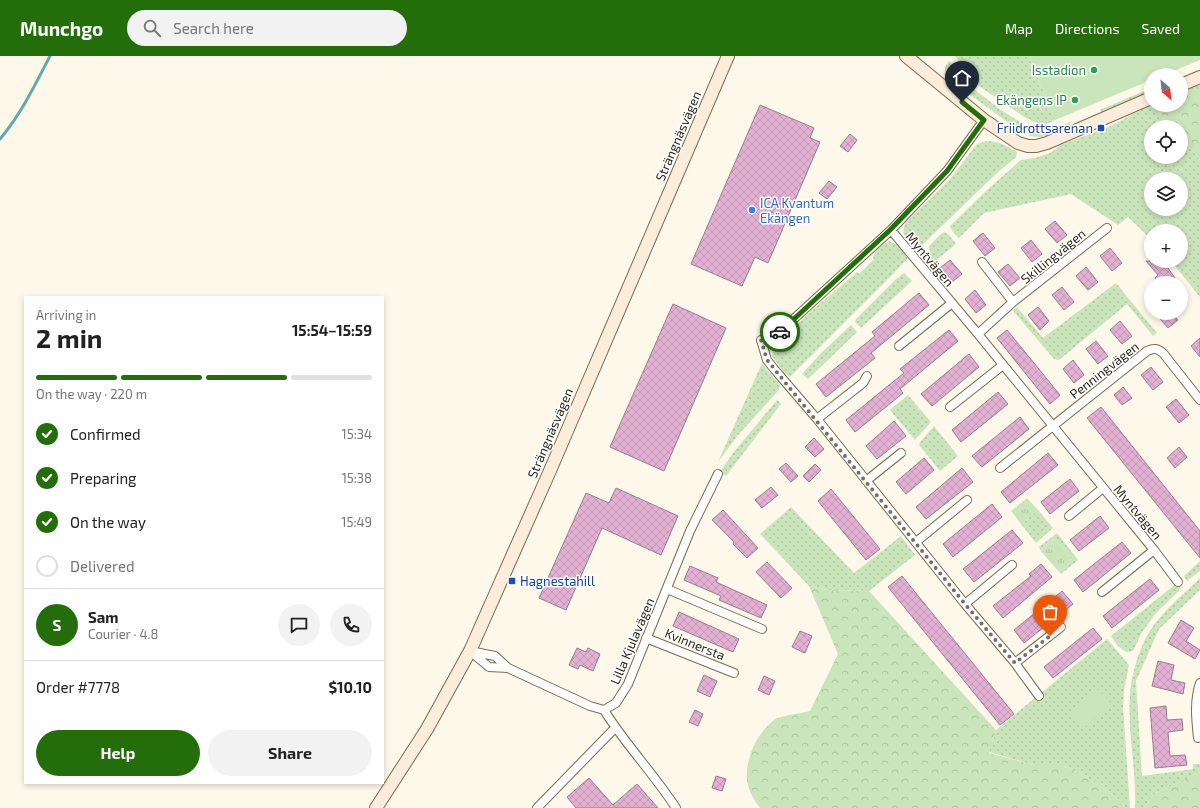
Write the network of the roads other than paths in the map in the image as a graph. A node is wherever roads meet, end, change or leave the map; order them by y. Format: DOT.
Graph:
graph roads {
  1 [pos="906,56"];
  2 [pos="728,57"];
  3 [pos="1200,77"];
  4 [pos="1188,82"];
  5 [pos="1144,101"];
  6 [pos="984,120"];
  7 [pos="1107,228"];
  8 [pos="890,230"];
  9 [pos="982,262"];
  10 [pos="1013,302"];
  11 [pos="952,303"];
  12 [pos="978,334"];
  13 [pos="899,346"];
  14 [pos="1003,365"];
  15 [pos="867,376"];
  16 [pos="1200,400"];
  17 [pos="950,407"];
  18 [pos="817,419"];
  19 [pos="1053,426"];
  20 [pos="901,453"];
  21 [pos="1000,468"];
  22 [pos="718,474"];
  23 [pos="866,481"];
  24 [pos="1103,488"];
  25 [pos="967,500"];
  26 [pos="1069,516"];
  27 [pos="916,542"];
  28 [pos="1154,550"];
  29 [pos="1012,565"];
  30 [pos="1178,582"];
  31 [pos="667,589"];
  32 [pos="1102,592"];
  33 [pos="965,604"];
  34 [pos="1061,626"];
  35 [pos="762,629"];
  36 [pos="646,638"];
  37 [pos="470,651"];
  38 [pos="1015,663"];
  39 [pos="508,668"];
  40 [pos="734,673"];
  41 [pos="1200,683"];
  42 [pos="1039,696"];
  43 [pos="604,710"];
  44 [pos="615,728"];
  45 [pos="1198,738"];
  46 [pos="376,808"];
  47 [pos="536,808"];
  48 [pos="676,808"];
  1 -- 6 [label="main road"];
  2 -- 37 [label="main road, Strängnäsvägen"];
  3 -- 4 [label="main road"];
  5 -- 6 [label="main road"];
  6 -- 8 [label="street"];
  7 -- 10 [label="street, Skillingvägen"];
  8 -- 11 [label="street, Myntvägen"];
  8 -- 18 [label="street"];
  9 -- 10 [label="street"];
  10 -- 12 [label="street, Skillingvägen"];
  11 -- 12 [label="street, Myntvägen"];
  11 -- 13 [label="street, Myntvägen"];
  12 -- 14 [label="street, Myntvägen"];
  14 -- 17 [label="street"];
  14 -- 19 [label="street, Myntvägen"];
  15 -- 18 [label="street"];
  16 -- 19 [label="street, Penningvägen"];
  18 -- 23 [label="street"];
  19 -- 21 [label="street"];
  19 -- 24 [label="street, Myntvägen"];
  20 -- 23 [label="street"];
  22 -- 31 [label="street, Lilla Kjulavägen"];
  23 -- 27 [label="street"];
  24 -- 26 [label="street, Myntvägen"];
  24 -- 28 [label="street, Myntvägen"];
  25 -- 27 [label="street"];
  27 -- 33 [label="street"];
  28 -- 30 [label="street, Myntvägen"];
  28 -- 32 [label="street, Myntvägen"];
  29 -- 33 [label="street"];
  31 -- 35 [label="street, Lilla Kjulavägen"];
  31 -- 36 [label="street, Lilla Kjulavägen"];
  33 -- 38 [label="street"];
  34 -- 38 [label="street"];
  36 -- 40 [label="street, Kvinnersta"];
  36 -- 43 [label="street, Lilla Kjulavägen"];
  37 -- 39 [label="street"];
  37 -- 39 [label="street"];
  37 -- 46 [label="main road, Strängnäsvägen"];
  38 -- 42 [label="street"];
  39 -- 43 [label="street"];
  41 -- 45 [label="street"];
  43 -- 44 [label="street"];
  44 -- 47 [label="street"];
  44 -- 48 [label="street"];
}
